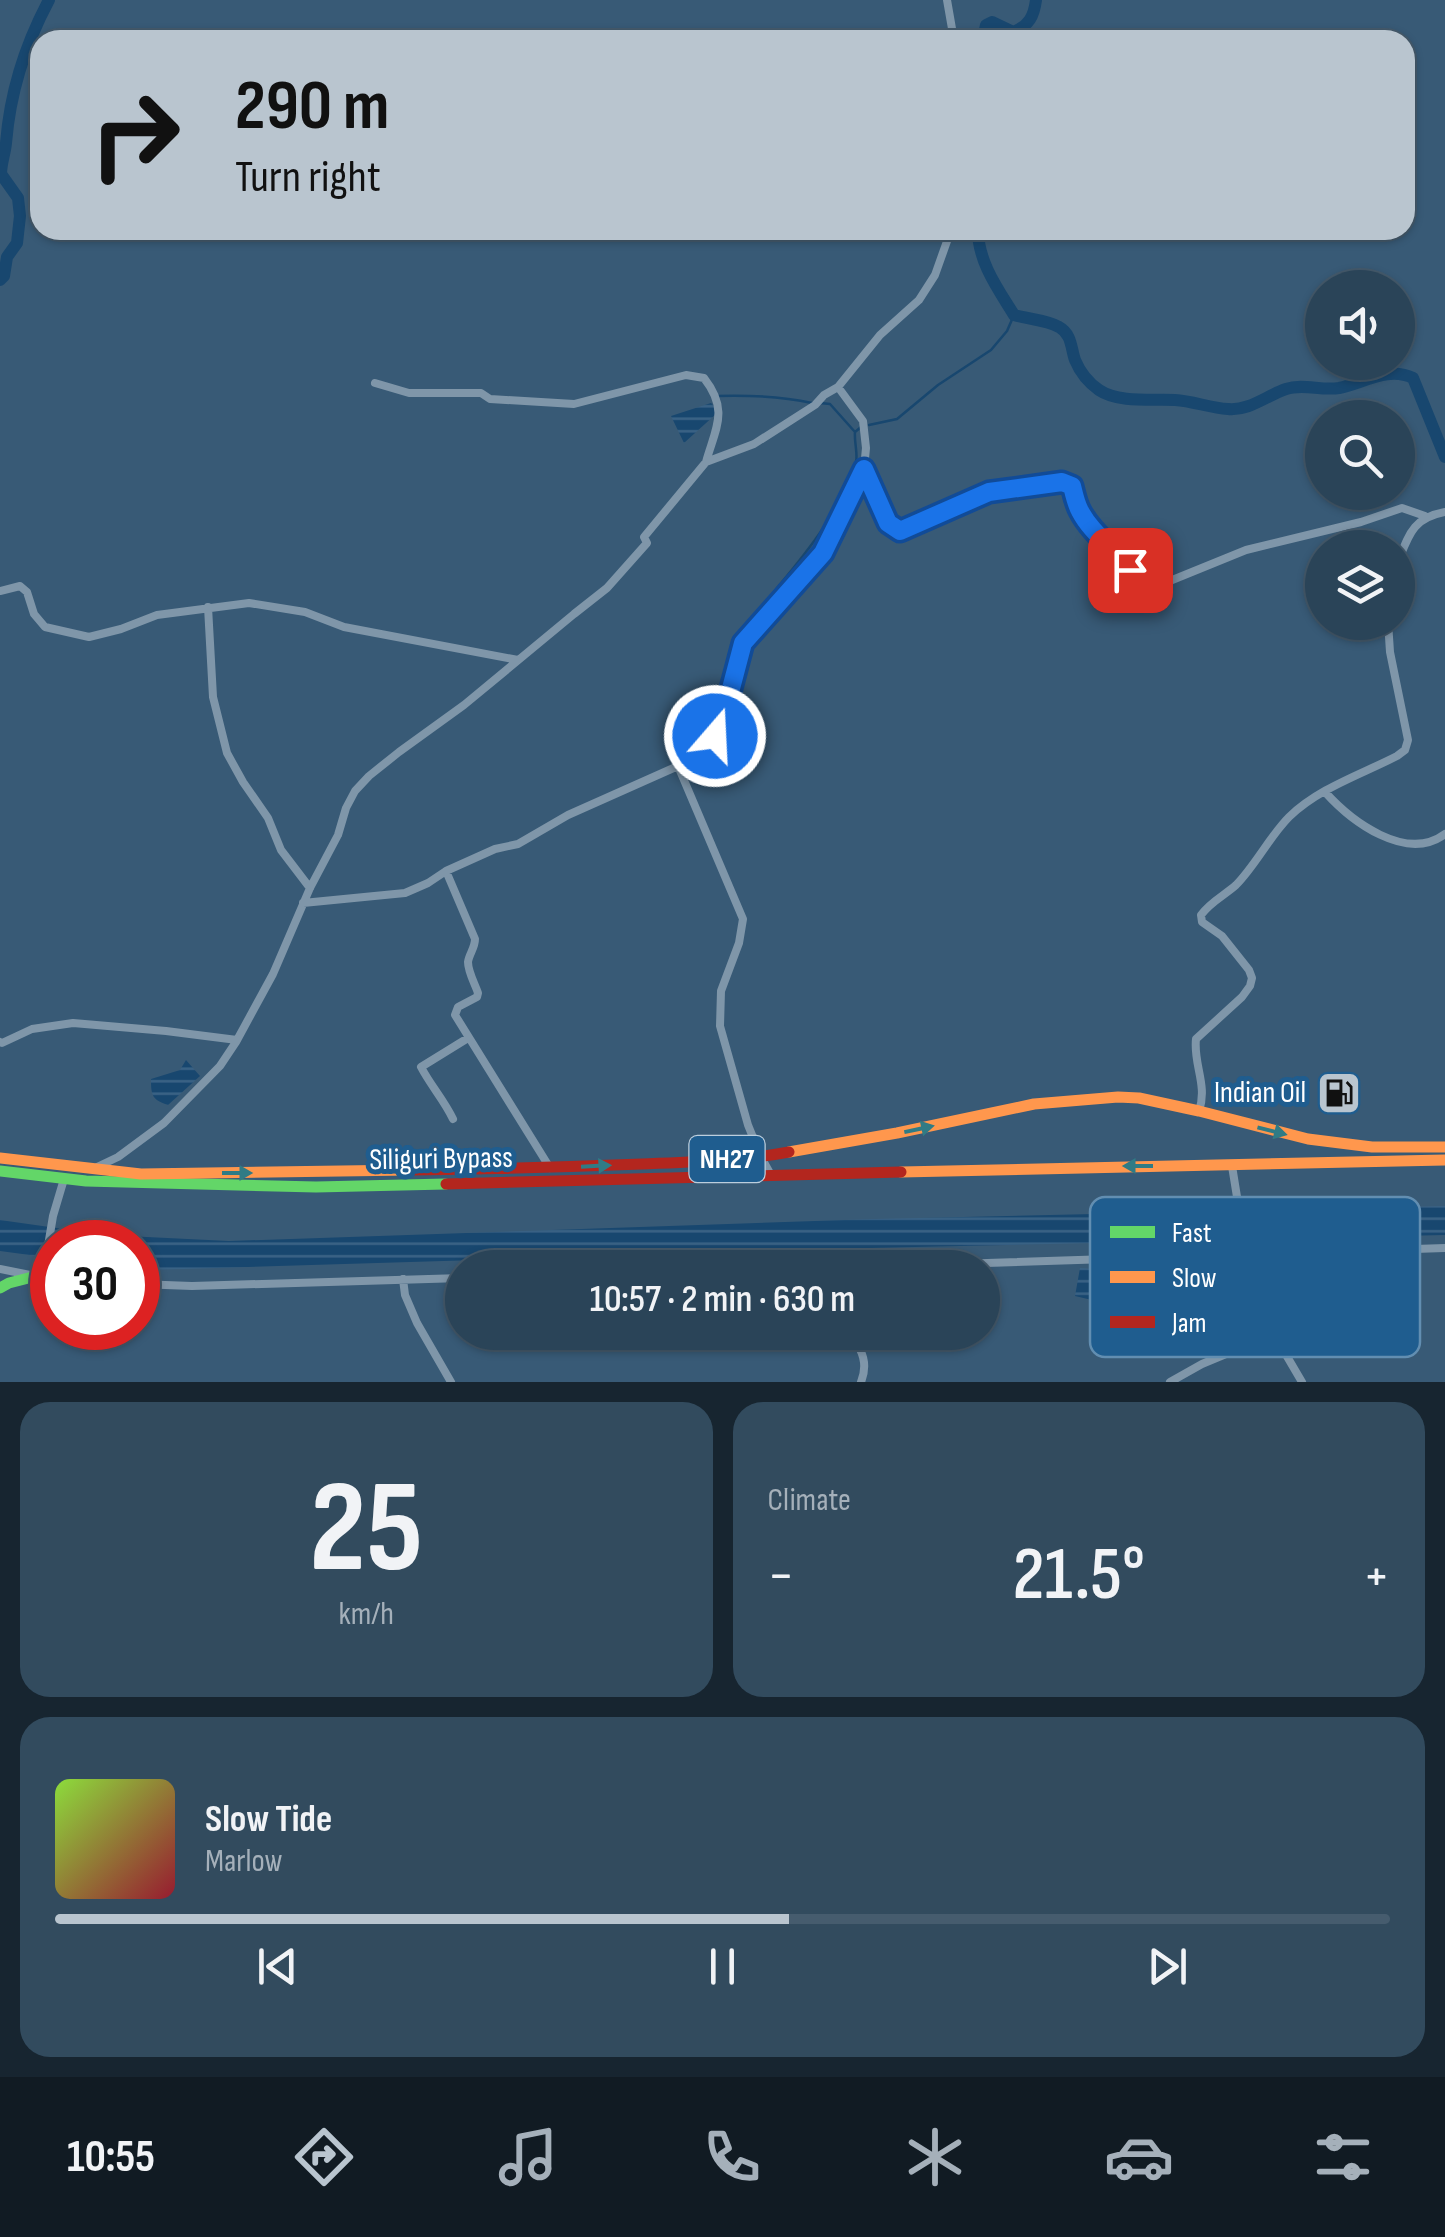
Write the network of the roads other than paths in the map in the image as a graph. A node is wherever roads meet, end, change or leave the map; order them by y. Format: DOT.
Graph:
graph roads {
  1 [pos="947,0"];
  2 [pos="952,30"];
  3 [pos="948,240"];
  4 [pos="374,383"];
  5 [pos="838,387"];
  6 [pos="706,462"];
  7 [pos="864,469"];
  8 [pos="1445,512"];
  9 [pos="1425,516"];
  10 [pos="1413,530"];
  11 [pos="0,591"];
  12 [pos="208,607"];
  13 [pos="1389,640"];
  14 [pos="519,660"];
  15 [pos="715,736"];
  16 [pos="733,755"];
  17 [pos="678,766"];
  18 [pos="1325,792"];
  19 [pos="1445,834"];
  20 [pos="446,871"];
  21 [pos="310,888"];
  22 [pos="304,903"];
  23 [pos="468,1038"];
  24 [pos="237,1040"];
  25 [pos="0,1042"];
  26 [pos="1200,1111"];
  27 [pos="453,1119"];
  28 [pos="1445,1147"];
  29 [pos="0,1158"];
  30 [pos="761,1158"];
  31 [pos="1445,1160"];
  32 [pos="1232,1166"];
  33 [pos="550,1168"];
  34 [pos="0,1171"];
  35 [pos="771,1174"];
  36 [pos="88,1175"];
  37 [pos="64,1179"];
  38 [pos="557,1181"];
  39 [pos="1237,1197"];
  40 [pos="54,1220"];
  41 [pos="1445,1248"];
  42 [pos="1420,1249"];
  43 [pos="1090,1260"];
  44 [pos="1000,1263"];
  45 [pos="0,1269"];
  46 [pos="30,1275"];
  47 [pos="30,1277"];
  48 [pos="445,1279"];
  49 [pos="402,1280"];
  50 [pos="160,1285"];
  51 [pos="0,1288"];
  52 [pos="861,1350"];
  53 [pos="1219,1357"];
  54 [pos="1287,1357"];
  55 [pos="450,1382"];
  56 [pos="860,1382"];
  57 [pos="1170,1382"];
  58 [pos="1302,1382"];
  1 -- 2 [label="street"];
  3 -- 5 [label="street"];
  4 -- 6 [label="street"];
  5 -- 6 [label="street"];
  5 -- 7 [label="street"];
  6 -- 14 [label="street"];
  7 -- 9 [label="street"];
  7 -- 15 [label="street"];
  8 -- 9 [label="street"];
  9 -- 10 [label="street"];
  11 -- 12 [label="street"];
  12 -- 14 [label="street"];
  12 -- 21 [label="street"];
  13 -- 18 [label="street"];
  14 -- 21 [label="street"];
  15 -- 16 [label="street"];
  15 -- 17 [label="street"];
  17 -- 20 [label="street"];
  17 -- 30 [label="street"];
  18 -- 19 [label="street"];
  18 -- 26 [label="street"];
  20 -- 22 [label="street"];
  20 -- 23 [label="street"];
  21 -- 22 [label="street"];
  22 -- 24 [label="street"];
  23 -- 27 [label="street"];
  23 -- 33 [label="street"];
  24 -- 25 [label="street"];
  24 -- 36 [label="street"];
  26 -- 28 [label="main road, NH27, one-way"];
  30 -- 26 [label="main road, NH27, one-way"];
  29 -- 36 [label="main road, NH27"];
  33 -- 30 [label="main road, NH27, one-way"];
  30 -- 35 [label="street"];
  31 -- 32 [label="main road, NH27"];
  32 -- 35 [label="main road, Siliguri Bypass / NH27, one-way"];
  32 -- 39 [label="street"];
  36 -- 33 [label="main road, NH27, one-way"];
  33 -- 38 [label="street"];
  34 -- 37 [label="main road, Siliguri Bypass / NH27"];
  35 -- 38 [label="main road, Siliguri Bypass / NH27"];
  36 -- 37 [label="main road, Siliguri Bypass / NH27"];
  36 -- 38 [label="main road, Siliguri Bypass / NH27"];
  37 -- 40 [label="street"];
  41 -- 42 [label="street"];
  43 -- 44 [label="street"];
  45 -- 46 [label="street"];
  47 -- 51 [label="main road"];
  48 -- 49 [label="street"];
  49 -- 50 [label="street"];
  49 -- 55 [label="street"];
  52 -- 56 [label="street"];
  53 -- 57 [label="street"];
  54 -- 58 [label="street"];
}
